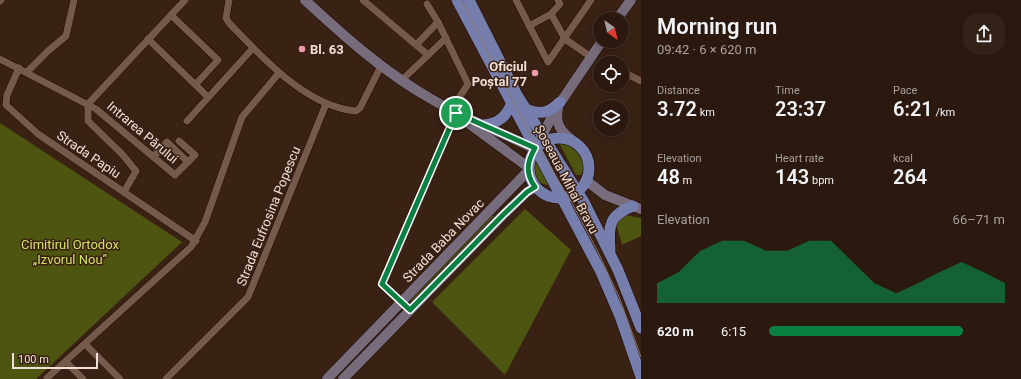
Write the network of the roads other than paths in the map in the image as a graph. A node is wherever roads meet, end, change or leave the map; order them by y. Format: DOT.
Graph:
graph roads {
  1 [pos="74,0"];
  2 [pos="186,0"];
  3 [pos="229,0"];
  4 [pos="305,0"];
  5 [pos="363,0"];
  6 [pos="457,0"];
  7 [pos="469,0"];
  8 [pos="516,0"];
  9 [pos="558,0"];
  10 [pos="591,0"];
  11 [pos="631,0"];
  12 [pos="427,4"];
  13 [pos="622,12"];
  14 [pos="551,14"];
  15 [pos="171,15"];
  16 [pos="438,22"];
  17 [pos="529,26"];
  18 [pos="446,38"];
  19 [pos="148,39"];
  20 [pos="565,39"];
  21 [pos="417,44"];
  22 [pos="253,48"];
  23 [pos="597,48"];
  24 [pos="428,55"];
  25 [pos="591,57"];
  26 [pos="0,59"];
  27 [pos="381,66"];
  28 [pos="19,68"];
  29 [pos="27,72"];
  30 [pos="279,73"];
  31 [pos="629,75"];
  32 [pos="402,80"];
  33 [pos="641,81"];
  34 [pos="196,84"];
  35 [pos="208,97"];
  36 [pos="560,102"];
  37 [pos="88,104"];
  38 [pos="326,104"];
  39 [pos="511,105"];
  40 [pos="526,109"];
  41 [pos="453,112"];
  42 [pos="186,121"];
  43 [pos="484,125"];
  44 [pos="544,137"];
  45 [pos="572,140"];
  46 [pos="179,141"];
  47 [pos="535,148"];
  48 [pos="154,156"];
  49 [pos="188,162"];
  50 [pos="528,170"];
  51 [pos="587,181"];
  52 [pos="535,187"];
  53 [pos="124,192"];
  54 [pos="578,192"];
  55 [pos="561,198"];
  56 [pos="639,208"];
  57 [pos="196,241"];
  58 [pos="611,254"];
  59 [pos="401,302"];
  60 [pos="410,310"];
  61 [pos="641,328"];
  62 [pos="85,344"];
  63 [pos="66,362"];
  64 [pos="641,377"];
  65 [pos="47,378"];
  66 [pos="330,378"];
  67 [pos="83,379"];
  68 [pos="120,379"];
  69 [pos="166,379"];
  70 [pos="343,379"];
  1 -- 29 [label="street"];
  2 -- 15 [label="street"];
  3 -- 22 [label="street"];
  4 -- 27 [label="street"];
  5 -- 21 [label="street"];
  6 -- 39 [label="main road, Șoseaua Mihai Bravu"];
  7 -- 40 [label="main road, Șoseaua Mihai Bravu"];
  8 -- 17 [label="street"];
  9 -- 14 [label="street"];
  10 -- 20 [label="street"];
  11 -- 13 [label="street"];
  12 -- 16 [label="street"];
  14 -- 17 [label="street"];
  14 -- 20 [label="street"];
  15 -- 19 [label="street"];
  15 -- 34 [label="street"];
  16 -- 18 [label="street"];
  16 -- 21 [label="street"];
  17 -- 20 [label="street"];
  18 -- 24 [label="street"];
  18 -- 41 [label="street"];
  19 -- 34 [label="street"];
  19 -- 37 [label="street"];
  20 -- 25 [label="street"];
  21 -- 24 [label="street"];
  22 -- 30 [label="street"];
  22 -- 35 [label="street"];
  23 -- 25 [label="street"];
  24 -- 32 [label="street"];
  25 -- 36 [label="street"];
  26 -- 28 [label="street, Intrarea Părului"];
  27 -- 32 [label="street"];
  27 -- 38 [label="street"];
  28 -- 29 [label="street, Intrarea Părului"];
  28 -- 53 [label="street, Strada Papiu"];
  29 -- 37 [label="street, Intrarea Părului"];
  30 -- 38 [label="street"];
  30 -- 57 [label="street"];
  31 -- 33 [label="street"];
  32 -- 41 [label="street"];
  34 -- 35 [label="street"];
  35 -- 42 [label="street"];
  36 -- 40 [label="main road"];
  36 -- 44 [label="street"];
  36 -- 45 [label="street"];
  37 -- 48 [label="street, Intrarea Părului"];
  37 -- 53 [label="street"];
  38 -- 69 [label="street, Strada Eufrosina Popescu"];
  39 -- 43 [label="main road"];
  39 -- 47 [label="main road, Șoseaua Mihai Bravu"];
  40 -- 44 [label="main road, Șoseaua Mihai Bravu"];
  41 -- 43 [label="street"];
  41 -- 50 [label="street"];
  41 -- 59 [label="street"];
  43 -- 47 [label="street"];
  44 -- 45 [label="main road"];
  44 -- 47 [label="main road"];
  44 -- 54 [label="main road, Șoseaua Mihai Bravu"];
  45 -- 51 [label="main road"];
  46 -- 49 [label="street, Intrarea Părului"];
  47 -- 50 [label="main road"];
  47 -- 55 [label="main road, Șoseaua Mihai Bravu"];
  48 -- 49 [label="street, Intrarea Părului"];
  48 -- 49 [label="street"];
  50 -- 52 [label="main road"];
  50 -- 59 [label="street, Strada Baba Novac"];
  51 -- 54 [label="main road"];
  51 -- 56 [label="street"];
  52 -- 55 [label="main road"];
  52 -- 60 [label="street, Strada Baba Novac"];
  53 -- 57 [label="street, Strada Papiu"];
  54 -- 55 [label="main road"];
  54 -- 58 [label="main road, Șoseaua Mihai Bravu"];
  55 -- 64 [label="main road, Șoseaua Mihai Bravu"];
  56 -- 58 [label="main road"];
  57 -- 62 [label="street"];
  58 -- 61 [label="main road, Șoseaua Mihai Bravu"];
  59 -- 60 [label="street"];
  59 -- 66 [label="street, Strada Baba Novac"];
  60 -- 70 [label="street, Strada Baba Novac"];
  62 -- 63 [label="street"];
  62 -- 68 [label="street"];
  63 -- 65 [label="street"];
  63 -- 67 [label="street"];
}
